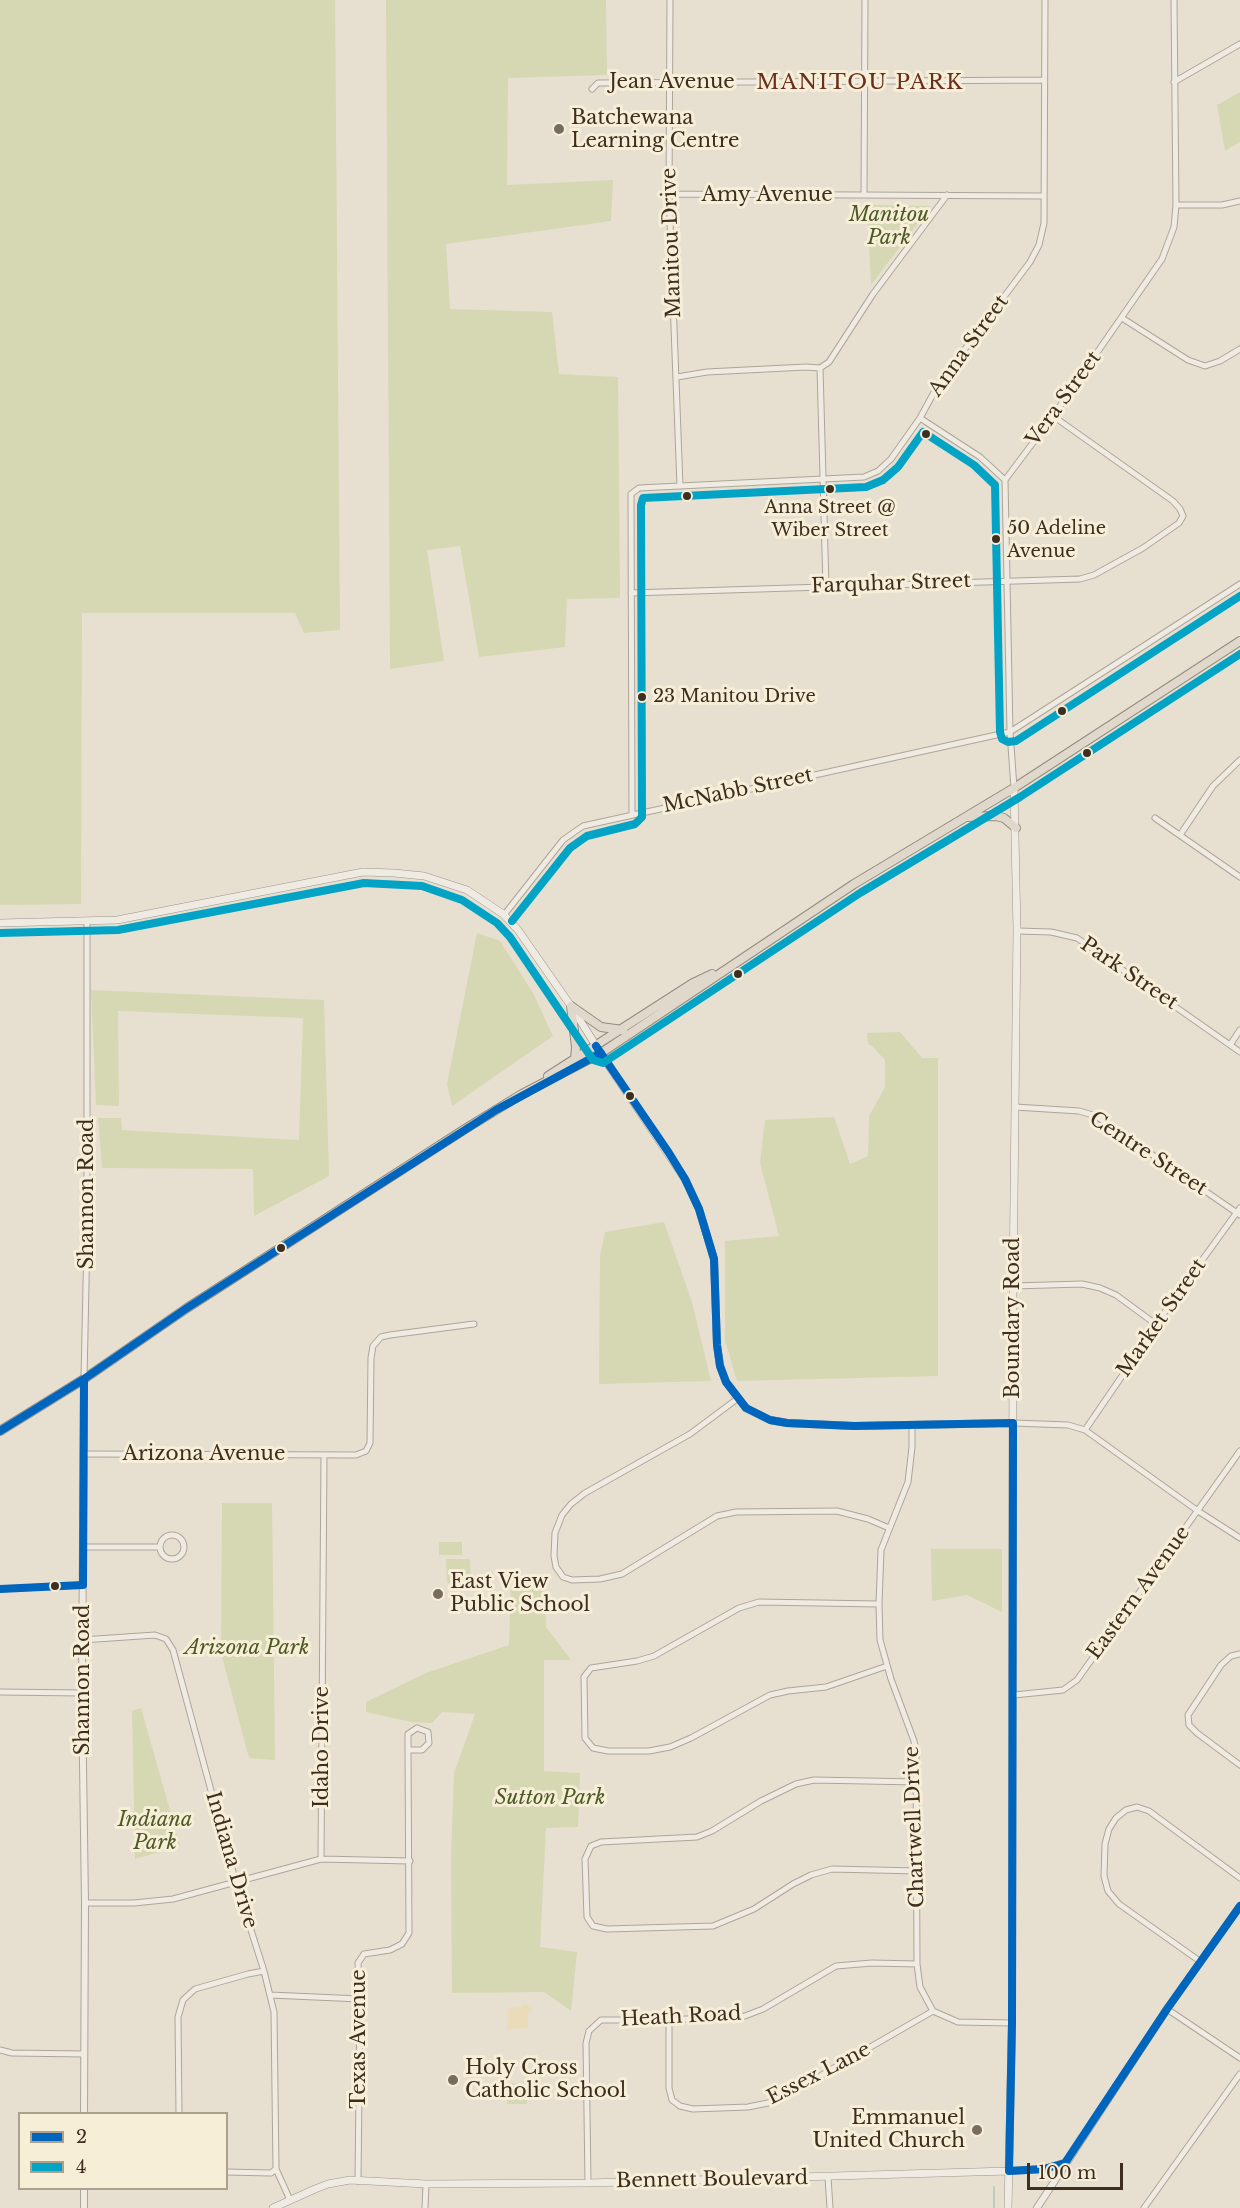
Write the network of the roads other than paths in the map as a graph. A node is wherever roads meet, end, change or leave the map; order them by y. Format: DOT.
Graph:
graph roads {
  1 [pos="669,0"];
  2 [pos="865,0"];
  3 [pos="1045,0"];
  4 [pos="1174,0"];
  5 [pos="1240,44"];
  6 [pos="1044,80"];
  7 [pos="669,81"];
  8 [pos="865,81"];
  9 [pos="1174,82"];
  10 [pos="592,89"];
  11 [pos="669,194"];
  12 [pos="864,195"];
  13 [pos="947,195"];
  14 [pos="1044,196"];
  15 [pos="1240,201"];
  16 [pos="1176,205"];
  17 [pos="1122,318"];
  18 [pos="1240,349"];
  19 [pos="820,368"];
  20 [pos="677,376"];
  21 [pos="1053,416"];
  22 [pos="920,418"];
  23 [pos="823,480"];
  24 [pos="1005,480"];
  25 [pos="680,486"];
  26 [pos="1007,580"];
  27 [pos="1240,584"];
  28 [pos="826,587"];
  29 [pos="631,593"];
  30 [pos="1240,641"];
  31 [pos="1010,732"];
  32 [pos="1240,760"];
  33 [pos="1014,788"];
  34 [pos="632,814"];
  35 [pos="963,818"];
  36 [pos="1155,818"];
  37 [pos="1016,828"];
  38 [pos="1180,835"];
  39 [pos="1240,877"];
  40 [pos="504,915"];
  41 [pos="87,922"];
  42 [pos="0,923"];
  43 [pos="1017,931"];
  44 [pos="734,962"];
  45 [pos="571,1006"];
  46 [pos="623,1030"];
  47 [pos="1240,1030"];
  48 [pos="1230,1045"];
  49 [pos="598,1050"];
  50 [pos="1240,1052"];
  51 [pos="575,1059"];
  52 [pos="522,1094"];
  53 [pos="1015,1107"];
  54 [pos="1239,1212"];
  55 [pos="1013,1286"];
  56 [pos="474,1324"];
  57 [pos="1157,1325"];
  58 [pos="84,1379"];
  59 [pos="737,1399"];
  60 [pos="1013,1424"];
  61 [pos="912,1425"];
  62 [pos="1085,1430"];
  63 [pos="0,1431"];
  64 [pos="1240,1451"];
  65 [pos="84,1454"];
  66 [pos="324,1455"];
  67 [pos="1198,1510"];
  68 [pos="889,1528"];
  69 [pos="1240,1538"];
  70 [pos="83,1547"];
  71 [pos="160,1547"];
  72 [pos="83,1585"];
  73 [pos="0,1589"];
  74 [pos="879,1604"];
  75 [pos="82,1640"];
  76 [pos="1240,1654"];
  77 [pos="886,1666"];
  78 [pos="0,1692"];
  79 [pos="82,1693"];
  80 [pos="1014,1695"];
  81 [pos="408,1750"];
  82 [pos="1240,1765"];
  83 [pos="917,1782"];
  84 [pos="321,1859"];
  85 [pos="410,1861"];
  86 [pos="918,1870"];
  87 [pos="1240,1878"];
  88 [pos="236,1882"];
  89 [pos="84,1903"];
  90 [pos="1240,1906"];
  91 [pos="1201,1962"];
  92 [pos="918,1964"];
  93 [pos="264,1971"];
  94 [pos="270,1995"];
  95 [pos="360,1999"];
  96 [pos="1167,2009"];
  97 [pos="933,2011"];
  98 [pos="667,2020"];
  99 [pos="1012,2023"];
  100 [pos="0,2050"];
  101 [pos="84,2054"];
  102 [pos="1240,2058"];
  103 [pos="1240,2074"];
  104 [pos="84,2112"];
  105 [pos="179,2112"];
  106 [pos="1065,2163"];
  107 [pos="276,2169"];
  108 [pos="1009,2170"];
  109 [pos="228,2172"];
  110 [pos="828,2177"];
  111 [pos="358,2181"];
  112 [pos="588,2183"];
  113 [pos="426,2184"];
  114 [pos="84,2190"];
  115 [pos="290,2200"];
  116 [pos="84,2208"];
  117 [pos="273,2208"];
  118 [pos="425,2208"];
  119 [pos="830,2208"];
  120 [pos="1008,2208"];
  121 [pos="1037,2208"];
  122 [pos="1144,2208"];
  1 -- 7 [label="street, Manitou Drive"];
  2 -- 8 [label="street"];
  3 -- 6 [label="street, Anna Street"];
  4 -- 9 [label="street, Vera Street"];
  5 -- 9 [label="street"];
  6 -- 8 [label="street, Jean Avenue"];
  6 -- 14 [label="street, Anna Street"];
  7 -- 8 [label="street, Jean Avenue"];
  7 -- 10 [label="street, Jean Avenue"];
  7 -- 11 [label="street, Manitou Drive"];
  8 -- 12 [label="street"];
  9 -- 16 [label="street, Vera Street"];
  11 -- 12 [label="street, Amy Avenue"];
  11 -- 20 [label="street, Manitou Drive"];
  12 -- 13 [label="street, Amy Avenue"];
  13 -- 14 [label="street, Amy Avenue"];
  13 -- 19 [label="street"];
  14 -- 22 [label="street, Anna Street"];
  15 -- 16 [label="street"];
  16 -- 17 [label="street, Vera Street"];
  17 -- 18 [label="street"];
  17 -- 21 [label="street, Vera Street"];
  19 -- 20 [label="street"];
  19 -- 23 [label="street"];
  20 -- 25 [label="street, Manitou Drive"];
  21 -- 24 [label="street, Vera Street"];
  21 -- 26 [label="street, Farquhar Street"];
  22 -- 23 [label="street, Anna Street"];
  22 -- 24 [label="street"];
  23 -- 25 [label="street, Anna Street"];
  23 -- 28 [label="street"];
  24 -- 26 [label="street"];
  25 -- 29 [label="street, Anna Street"];
  26 -- 28 [label="street, Farquhar Street"];
  26 -- 31 [label="street"];
  27 -- 31 [label="street"];
  28 -- 29 [label="street, Farquhar Street"];
  29 -- 34 [label="street"];
  30 -- 33 [label="highway"];
  31 -- 33 [label="street"];
  31 -- 34 [label="street, McNabb Street"];
  32 -- 38 [label="street"];
  33 -- 35 [label="highway"];
  33 -- 37 [label="main road, Boundary Road"];
  34 -- 40 [label="street, McNabb Street"];
  35 -- 37 [label="highway"];
  35 -- 44 [label="highway"];
  36 -- 38 [label="street"];
  37 -- 43 [label="main road, Boundary Road"];
  38 -- 39 [label="street"];
  40 -- 41 [label="main road"];
  40 -- 45 [label="main road"];
  41 -- 42 [label="main road"];
  41 -- 58 [label="street, Shannon Road"];
  43 -- 48 [label="street, Park Street"];
  43 -- 53 [label="main road, Boundary Road"];
  44 -- 46 [label="highway"];
  44 -- 49 [label="highway"];
  45 -- 46 [label="highway"];
  45 -- 49 [label="main road"];
  45 -- 51 [label="highway"];
  46 -- 49 [label="highway"];
  47 -- 48 [label="street"];
  48 -- 50 [label="street"];
  49 -- 51 [label="highway"];
  49 -- 52 [label="highway"];
  49 -- 59 [label="main road"];
  51 -- 52 [label="highway"];
  52 -- 58 [label="highway"];
  53 -- 54 [label="street, Centre Street"];
  53 -- 55 [label="main road, Boundary Road"];
  54 -- 57 [label="street, Market Street"];
  55 -- 57 [label="street"];
  55 -- 60 [label="main road, Boundary Road"];
  56 -- 66 [label="street, Arizona Avenue"];
  57 -- 62 [label="street, Market Street"];
  58 -- 63 [label="highway"];
  58 -- 65 [label="street, Shannon Road"];
  59 -- 61 [label="main road"];
  59 -- 68 [label="street"];
  60 -- 61 [label="main road"];
  60 -- 62 [label="street"];
  60 -- 80 [label="main road, Boundary Road"];
  61 -- 68 [label="street, Chartwell Drive"];
  62 -- 67 [label="street"];
  64 -- 67 [label="street, Eastern Avenue"];
  65 -- 66 [label="street, Arizona Avenue"];
  65 -- 70 [label="street, Shannon Road"];
  66 -- 84 [label="street, Idaho Drive"];
  67 -- 69 [label="street"];
  67 -- 80 [label="street, Eastern Avenue"];
  68 -- 74 [label="street, Chartwell Drive"];
  70 -- 71 [label="street"];
  70 -- 72 [label="street, Shannon Road"];
  71 -- 71 [label="street"];
  72 -- 73 [label="street"];
  72 -- 75 [label="street, Shannon Road"];
  74 -- 77 [label="street, Chartwell Drive"];
  74 -- 77 [label="street"];
  75 -- 79 [label="street, Shannon Road"];
  75 -- 88 [label="street, Indiana Drive"];
  76 -- 82 [label="street"];
  77 -- 83 [label="street, Chartwell Drive"];
  78 -- 79 [label="street"];
  79 -- 89 [label="street, Shannon Road"];
  80 -- 99 [label="main road, Boundary Road"];
  81 -- 81 [label="street, Texas Avenue"];
  81 -- 85 [label="street, Texas Avenue"];
  83 -- 86 [label="street, Chartwell Drive"];
  83 -- 86 [label="street"];
  84 -- 85 [label="street"];
  84 -- 88 [label="street"];
  85 -- 95 [label="street, Texas Avenue"];
  86 -- 92 [label="street, Chartwell Drive"];
  87 -- 91 [label="street"];
  88 -- 89 [label="street"];
  88 -- 93 [label="street, Indiana Drive"];
  89 -- 101 [label="street, Shannon Road"];
  90 -- 91 [label="street"];
  91 -- 96 [label="street"];
  92 -- 97 [label="street, Chartwell Drive"];
  92 -- 98 [label="street, Heath Road"];
  93 -- 94 [label="street, Indiana Drive"];
  93 -- 105 [label="street"];
  94 -- 95 [label="street"];
  94 -- 107 [label="street, Indiana Drive"];
  95 -- 111 [label="street, Texas Avenue"];
  96 -- 102 [label="street"];
  96 -- 106 [label="street"];
  97 -- 98 [label="street, Essex Lane"];
  97 -- 99 [label="street"];
  98 -- 112 [label="street, Heath Road"];
  99 -- 108 [label="main road, Boundary Road"];
  100 -- 101 [label="street"];
  101 -- 104 [label="street, Shannon Road"];
  103 -- 122 [label="street"];
  106 -- 108 [label="street, Bennett Boulevard"];
  106 -- 121 [label="street"];
  107 -- 109 [label="street"];
  107 -- 115 [label="street"];
  108 -- 110 [label="main road, Bennett Boulevard"];
  108 -- 120 [label="main road, Boundary Road"];
  110 -- 112 [label="main road, Bennett Boulevard"];
  110 -- 119 [label="street"];
  111 -- 113 [label="main road, Bennett Boulevard"];
  111 -- 115 [label="main road, Bennett Boulevard"];
  112 -- 113 [label="main road, Bennett Boulevard"];
  113 -- 118 [label="street"];
  114 -- 116 [label="street"];
  115 -- 117 [label="main road, Bennett Boulevard"];
}
